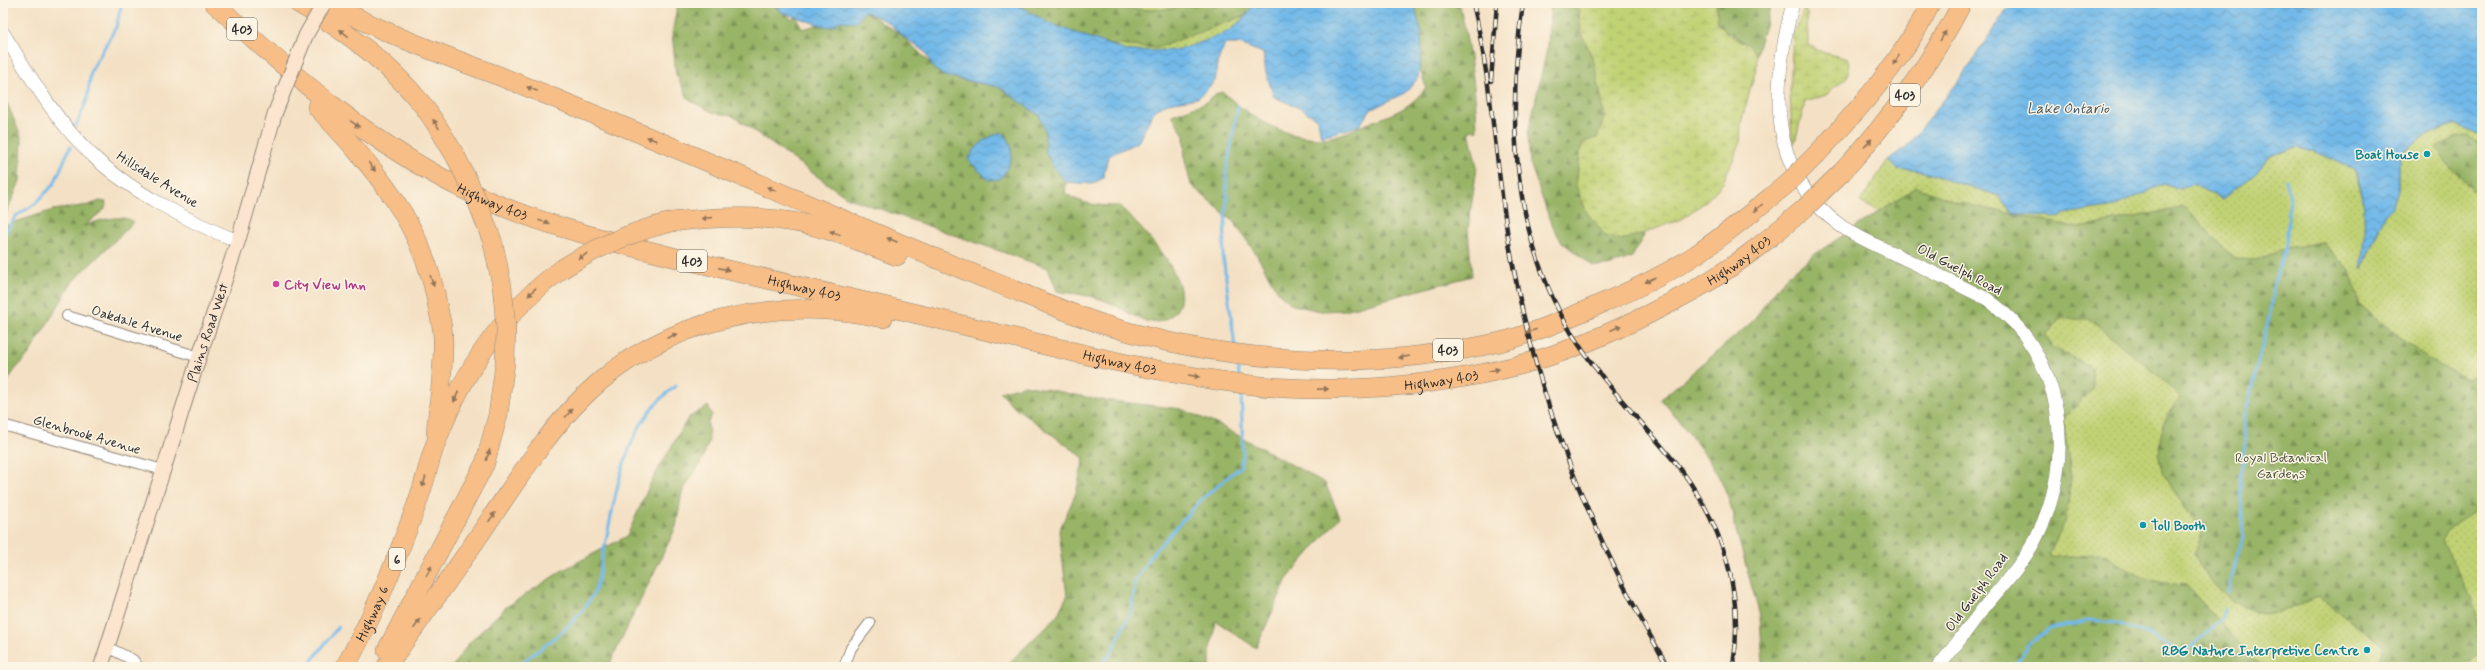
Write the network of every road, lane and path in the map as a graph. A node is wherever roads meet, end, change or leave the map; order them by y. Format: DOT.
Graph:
graph roads {
  1 [pos="214,3"];
  2 [pos="298,3"];
  3 [pos="324,3"];
  4 [pos="328,3"];
  5 [pos="1793,3"];
  6 [pos="1931,3"];
  7 [pos="1961,6"];
  8 [pos="3,33"];
  9 [pos="270,56"];
  10 [pos="238,241"];
  11 [pos="1070,312"];
  12 [pos="67,316"];
  13 [pos="199,357"];
  14 [pos="1156,369"];
  15 [pos="3,425"];
  16 [pos="436,445"];
  17 [pos="163,470"];
  18 [pos="870,623"];
  19 [pos="107,647"];
  20 [pos="101,667"];
  21 [pos="138,667"];
  22 [pos="346,667"];
  23 [pos="378,667"];
  24 [pos="386,667"];
  25 [pos="844,667"];
  26 [pos="1938,667"];
  1 -- 9 [label="highway, Highway 403 / 403"];
  23 -- 2 [label="highway, one-way, bridge"];
  3 -- 10 [label="main road, Plains Road West, bridge"];
  11 -- 4 [label="highway, Highway 403 / 403, one-way"];
  5 -- 26 [label="street, Old Guelph Road"];
  6 -- 11 [label="highway, Highway 403 / 403, one-way, bridge"];
  14 -- 7 [label="highway, Highway 403 / 403, one-way, bridge"];
  8 -- 10 [label="street, Hillsdale Avenue"];
  9 -- 14 [label="highway, Highway 403 / 403, one-way"];
  9 -- 16 [label="highway, one-way"];
  10 -- 13 [label="main road, Plains Road West"];
  11 -- 16 [label="highway, one-way, bridge"];
  12 -- 13 [label="street, Oakdale Avenue"];
  13 -- 17 [label="main road, Plains Road West"];
  24 -- 14 [label="highway, one-way"];
  15 -- 17 [label="street, Glenbrook Avenue"];
  16 -- 22 [label="highway, Highway 6 / 6, one-way"];
  17 -- 19 [label="main road, Plains Road West"];
  18 -- 25 [label="street"];
  19 -- 20 [label="main road, Plains Road West"];
  19 -- 21 [label="street"];
}
